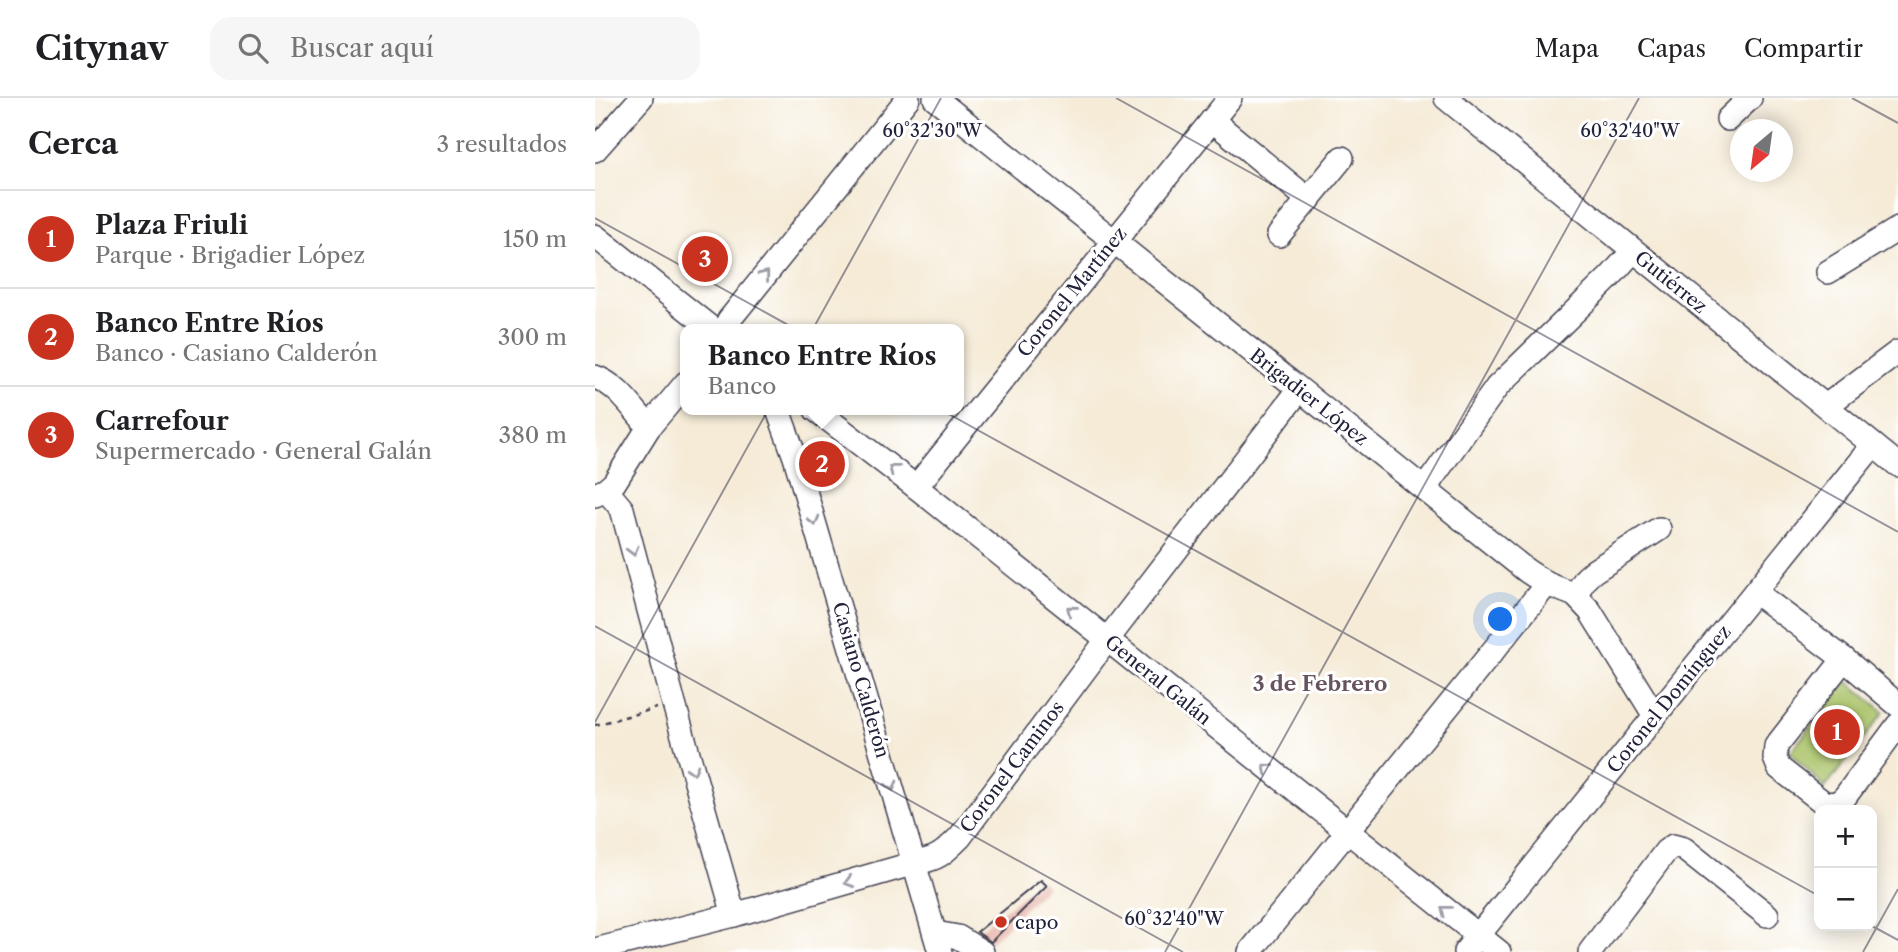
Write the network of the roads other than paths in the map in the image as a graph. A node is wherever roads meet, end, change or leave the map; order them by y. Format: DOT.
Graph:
graph roads {
  1 [pos="641,98"];
  2 [pos="908,98"];
  3 [pos="935,98"];
  4 [pos="1230,98"];
  5 [pos="1446,98"];
  6 [pos="1750,98"];
  7 [pos="1728,119"];
  8 [pos="1212,120"];
  9 [pos="595,150"];
  10 [pos="1342,158"];
  11 [pos="1309,200"];
  12 [pos="1898,229"];
  13 [pos="595,236"];
  14 [pos="1279,236"];
  15 [pos="1113,240"];
  16 [pos="1633,251"];
  17 [pos="1828,272"];
  18 [pos="706,324"];
  19 [pos="727,324"];
  20 [pos="1898,352"];
  21 [pos="595,377"];
  22 [pos="680,389"];
  23 [pos="1299,390"];
  24 [pos="1826,406"];
  25 [pos="780,415"];
  26 [pos="824,416"];
  27 [pos="649,427"];
  28 [pos="1873,445"];
  29 [pos="795,457"];
  30 [pos="1898,465"];
  31 [pos="916,487"];
  32 [pos="1426,488"];
  33 [pos="601,493"];
  34 [pos="1659,529"];
  35 [pos="1547,584"];
  36 [pos="1755,592"];
  37 [pos="1575,596"];
  38 [pos="1107,640"];
  39 [pos="1843,659"];
  40 [pos="1898,705"];
  41 [pos="1655,716"];
  42 [pos="1898,725"];
  43 [pos="1346,832"];
  44 [pos="915,863"];
  45 [pos="734,915"];
  46 [pos="1767,915"];
  47 [pos="938,943"];
  48 [pos="1472,944"];
  49 [pos="596,945"];
  50 [pos="982,952"];
  51 [pos="1250,952"];
  52 [pos="1499,952"];
  53 [pos="1590,952"];
  1 -- 9 [label="street"];
  19 -- 2 [label="street, one-way"];
  3 -- 15 [label="street, Brigadier López"];
  4 -- 8 [label="street, Coronel Martínez"];
  5 -- 16 [label="street, Gutiérrez"];
  6 -- 7 [label="street"];
  8 -- 11 [label="street"];
  8 -- 15 [label="street, Coronel Martínez"];
  10 -- 11 [label="street"];
  11 -- 14 [label="street"];
  12 -- 17 [label="street"];
  13 -- 18 [label="street"];
  15 -- 23 [label="street, Brigadier López"];
  15 -- 31 [label="street, Coronel Martínez"];
  16 -- 24 [label="street, Gutiérrez"];
  16 -- 32 [label="street"];
  20 -- 24 [label="street"];
  21 -- 27 [label="street"];
  22 -- 27 [label="street"];
  23 -- 32 [label="street, Brigadier López"];
  23 -- 38 [label="street, Coronel Caminos"];
  24 -- 28 [label="street, Gutiérrez"];
  25 -- 29 [label="street, Casiano Calderón"];
  26 -- 29 [label="street"];
  31 -- 26 [label="street, General Galán, one-way"];
  27 -- 33 [label="street"];
  28 -- 30 [label="street, Gutiérrez"];
  28 -- 36 [label="street, Coronel Domínguez"];
  29 -- 44 [label="street, Casiano Calderón, one-way"];
  38 -- 31 [label="street, General Galán, one-way"];
  32 -- 35 [label="street, Brigadier López"];
  33 -- 45 [label="street, one-way"];
  34 -- 37 [label="street"];
  35 -- 37 [label="street, Brigadier López"];
  35 -- 43 [label="street"];
  36 -- 39 [label="street"];
  36 -- 41 [label="street, Coronel Domínguez"];
  37 -- 41 [label="street, Brigadier López"];
  43 -- 38 [label="street, General Galán, one-way"];
  38 -- 44 [label="street, Coronel Caminos"];
  39 -- 40 [label="street"];
  39 -- 42 [label="street"];
  41 -- 48 [label="street, Coronel Domínguez"];
  48 -- 43 [label="street, General Galán, one-way"];
  43 -- 51 [label="street"];
  44 -- 45 [label="street, Coronel Caminos, one-way"];
  44 -- 47 [label="street, Casiano Calderón"];
  45 -- 49 [label="street, Coronel Caminos"];
  46 -- 53 [label="street"];
  47 -- 50 [label="street"];
  48 -- 52 [label="street, General Galán"];
}
